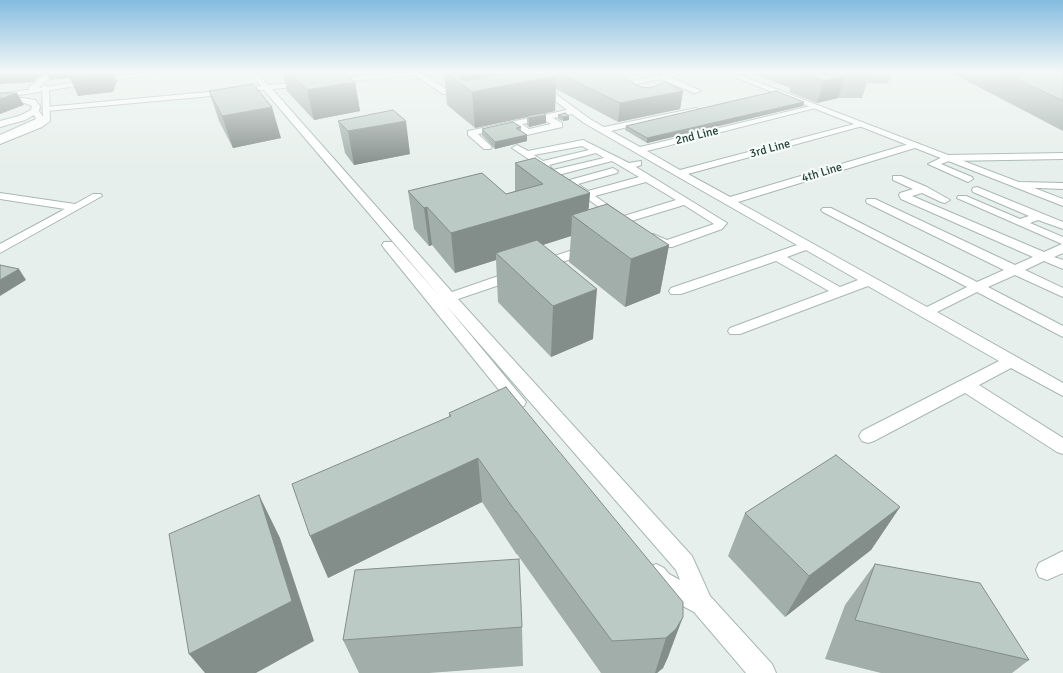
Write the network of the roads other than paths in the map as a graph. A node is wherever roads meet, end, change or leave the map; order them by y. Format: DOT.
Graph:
graph roads {
  1 [pos="34,104"];
  2 [pos="46,104"];
  3 [pos="95,104"];
  4 [pos="275,104"];
  5 [pos="563,104"];
  6 [pos="808,104"];
  7 [pos="824,104"];
  8 [pos="815,107"];
  9 [pos="705,108"];
  10 [pos="46,109"];
  11 [pos="35,111"];
  12 [pos="573,111"];
  13 [pos="546,117"];
  14 [pos="515,123"];
  15 [pos="1,125"];
  16 [pos="559,125"];
  17 [pos="862,125"];
  18 [pos="492,128"];
  19 [pos="603,130"];
  20 [pos="568,131"];
  21 [pos="527,132"];
  22 [pos="503,136"];
  23 [pos="0,139"];
  24 [pos="536,139"];
  25 [pos="915,145"];
  26 [pos="487,147"];
  27 [pos="599,150"];
  28 [pos="638,150"];
  29 [pos="1063,156"];
  30 [pos="964,157"];
  31 [pos="614,158"];
  32 [pos="947,158"];
  33 [pos="653,159"];
  34 [pos="541,164"];
  35 [pos="628,166"];
  36 [pos="613,171"];
  37 [pos="554,173"];
  38 [pos="679,173"];
  39 [pos="648,178"];
  40 [pos="897,178"];
  41 [pos="968,179"];
  42 [pos="570,183"];
  43 [pos="1019,185"];
  44 [pos="1038,185"];
  45 [pos="1063,186"];
  46 [pos="923,189"];
  47 [pos="977,190"];
  48 [pos="587,195"];
  49 [pos="1063,195"];
  50 [pos="0,196"];
  51 [pos="97,196"];
  52 [pos="962,198"];
  53 [pos="945,200"];
  54 [pos="685,201"];
  55 [pos="728,201"];
  56 [pos="871,201"];
  57 [pos="1063,203"];
  58 [pos="1011,204"];
  59 [pos="76,207"];
  60 [pos="826,210"];
  61 [pos="992,211"];
  62 [pos="1038,216"];
  63 [pos="624,220"];
  64 [pos="1020,223"];
  65 [pos="1063,226"];
  66 [pos="1063,241"];
  67 [pos="806,246"];
  68 [pos="1063,248"];
  69 [pos="0,249"];
  70 [pos="584,250"];
  71 [pos="777,256"];
  72 [pos="1044,256"];
  73 [pos="1063,265"];
  74 [pos="1015,270"];
  75 [pos="868,281"];
  76 [pos="977,287"];
  77 [pos="676,291"];
  78 [pos="840,292"];
  79 [pos="1063,293"];
  80 [pos="442,300"];
  81 [pos="925,313"];
  82 [pos="735,331"];
  83 [pos="1063,332"];
  84 [pos="1012,362"];
  85 [pos="966,386"];
  86 [pos="1063,390"];
  87 [pos="526,411"];
  88 [pos="868,436"];
  89 [pos="1063,447"];
  90 [pos="649,566"];
  91 [pos="702,604"];
  92 [pos="762,673"];
  1 -- 11 [label="street"];
  2 -- 10 [label="street"];
  3 -- 10 [label="street"];
  4 -- 80 [label="street"];
  5 -- 12 [label="street"];
  6 -- 8 [label="street"];
  7 -- 30 [label="street"];
  8 -- 17 [label="street"];
  8 -- 28 [label="street, 2nd Line"];
  9 -- 19 [label="street"];
  10 -- 23 [label="street"];
  11 -- 15 [label="street"];
  11 -- 23 [label="street"];
  12 -- 13 [label="street"];
  12 -- 19 [label="street"];
  13 -- 14 [label="street"];
  13 -- 16 [label="street"];
  14 -- 18 [label="street"];
  14 -- 21 [label="street"];
  16 -- 20 [label="street"];
  16 -- 21 [label="street"];
  17 -- 25 [label="street"];
  17 -- 38 [label="street, 3rd Line"];
  18 -- 22 [label="street"];
  18 -- 26 [label="street"];
  19 -- 28 [label="street"];
  21 -- 24 [label="street"];
  25 -- 32 [label="street"];
  25 -- 55 [label="street, 4th Line"];
  27 -- 31 [label="street"];
  27 -- 34 [label="street"];
  27 -- 34 [label="street"];
  28 -- 33 [label="street"];
  29 -- 30 [label="street"];
  30 -- 32 [label="street"];
  30 -- 44 [label="street"];
  31 -- 35 [label="street"];
  31 -- 37 [label="street"];
  32 -- 41 [label="street"];
  32 -- 43 [label="street"];
  33 -- 35 [label="street"];
  33 -- 38 [label="street"];
  34 -- 37 [label="street"];
  35 -- 39 [label="street"];
  36 -- 42 [label="street"];
  37 -- 42 [label="street"];
  38 -- 55 [label="street"];
  39 -- 48 [label="street"];
  39 -- 54 [label="street"];
  40 -- 46 [label="street"];
  42 -- 48 [label="street"];
  43 -- 44 [label="street"];
  43 -- 57 [label="street"];
  44 -- 45 [label="street"];
  44 -- 49 [label="street"];
  46 -- 53 [label="street"];
  46 -- 72 [label="street"];
  47 -- 58 [label="street"];
  48 -- 63 [label="street"];
  50 -- 59 [label="street"];
  51 -- 59 [label="street"];
  52 -- 61 [label="street"];
  54 -- 63 [label="street"];
  54 -- 63 [label="street"];
  55 -- 67 [label="street"];
  56 -- 74 [label="street"];
  58 -- 61 [label="street"];
  58 -- 62 [label="street"];
  59 -- 69 [label="street"];
  60 -- 76 [label="street"];
  61 -- 64 [label="street"];
  62 -- 64 [label="street"];
  62 -- 65 [label="street"];
  64 -- 66 [label="street"];
  67 -- 71 [label="street"];
  67 -- 75 [label="street"];
  68 -- 72 [label="street"];
  70 -- 80 [label="street"];
  71 -- 77 [label="street"];
  71 -- 78 [label="street"];
  72 -- 73 [label="street"];
  72 -- 74 [label="street"];
  74 -- 76 [label="street"];
  74 -- 79 [label="street"];
  75 -- 78 [label="street"];
  75 -- 81 [label="street"];
  76 -- 81 [label="street"];
  76 -- 83 [label="street"];
  78 -- 82 [label="street"];
  80 -- 87 [label="street"];
  80 -- 91 [label="street"];
  81 -- 84 [label="street"];
  84 -- 85 [label="street"];
  84 -- 86 [label="street"];
  85 -- 88 [label="street"];
  85 -- 89 [label="street"];
  90 -- 91 [label="street"];
  91 -- 92 [label="street"];
}
